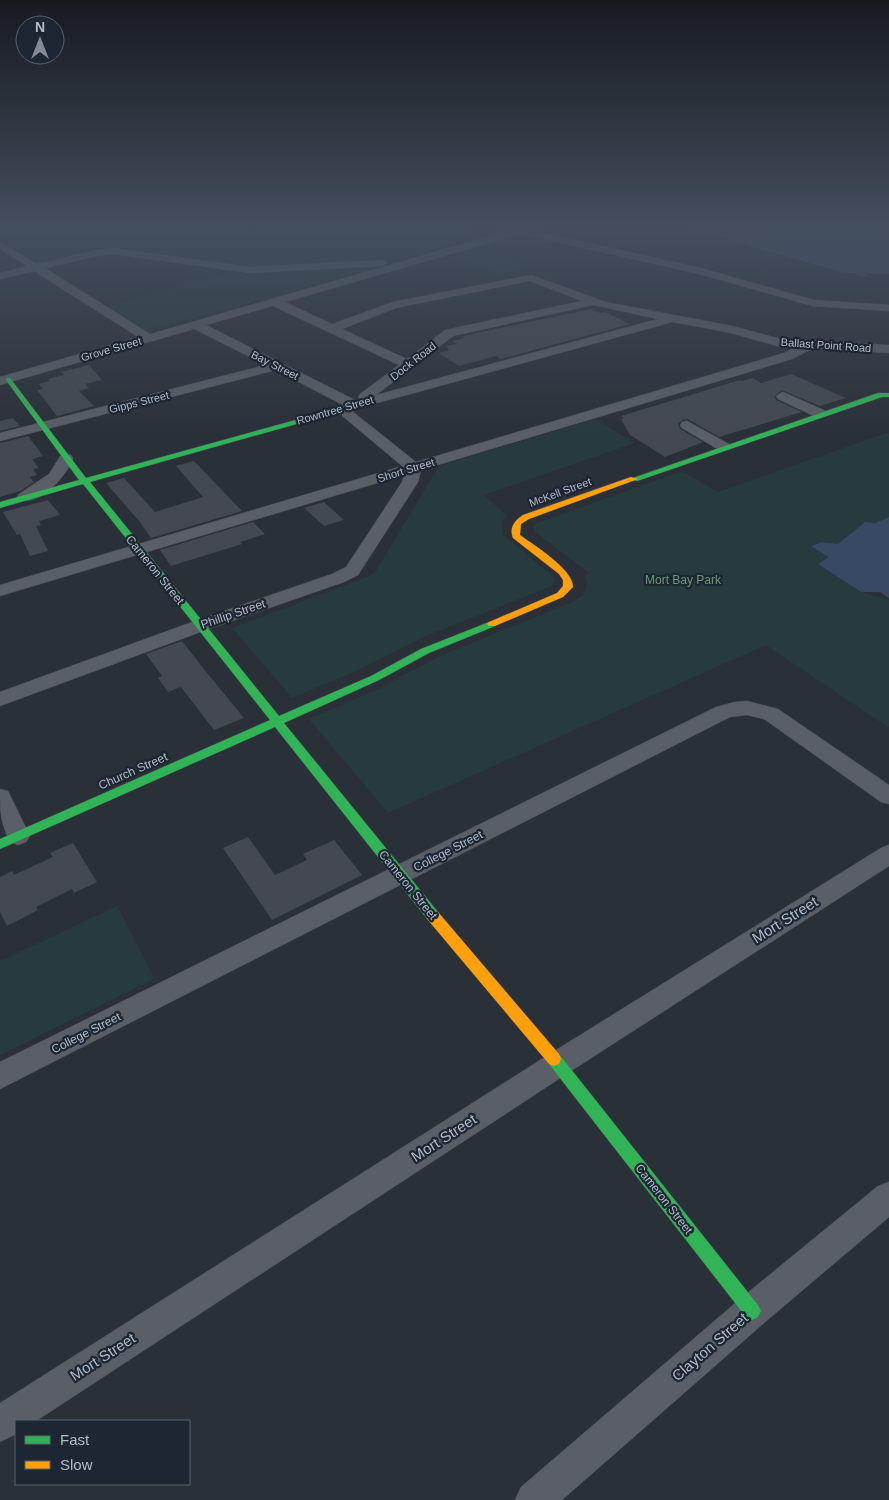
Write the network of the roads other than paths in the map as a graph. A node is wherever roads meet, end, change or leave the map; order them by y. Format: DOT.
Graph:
graph roads {
  1 [pos="79,295"];
  2 [pos="300,295"];
  3 [pos="444,295"];
  4 [pos="575,295"];
  5 [pos="785,295"];
  6 [pos="275,302"];
  7 [pos="593,302"];
  8 [pos="889,308"];
  9 [pos="671,319"];
  10 [pos="196,325"];
  11 [pos="330,329"];
  12 [pos="148,338"];
  13 [pos="810,345"];
  14 [pos="889,348"];
  15 [pos="407,364"];
  16 [pos="278,366"];
  17 [pos="4,380"];
  18 [pos="384,391"];
  19 [pos="889,395"];
  20 [pos="783,396"];
  21 [pos="348,407"];
  22 [pos="821,414"];
  23 [pos="687,425"];
  24 [pos="43,426"];
  25 [pos="0,437"];
  26 [pos="724,447"];
  27 [pos="66,458"];
  28 [pos="414,468"];
  29 [pos="84,481"];
  30 [pos="25,498"];
  31 [pos="0,505"];
  32 [pos="139,550"];
  33 [pos="0,591"];
  34 [pos="199,626"];
  35 [pos="0,700"];
  36 [pos="276,722"];
  37 [pos="889,796"];
  38 [pos="0,797"];
  39 [pos="9,840"];
  40 [pos="889,854"];
  41 [pos="399,876"];
  42 [pos="558,1064"];
  43 [pos="0,1076"];
  44 [pos="889,1197"];
  45 [pos="752,1311"];
  46 [pos="0,1424"];
  47 [pos="534,1500"];
  1 -- 12 [label="street"];
  2 -- 6 [label="street, Grove Street"];
  3 -- 11 [label="street, Ballast Point Road"];
  4 -- 7 [label="street, Ballast Point Road"];
  5 -- 8 [label="street"];
  6 -- 10 [label="street, Grove Street"];
  6 -- 11 [label="street"];
  7 -- 9 [label="street, Ballast Point Road"];
  7 -- 15 [label="street, Dock Road"];
  9 -- 13 [label="street, Ballast Point Road"];
  9 -- 18 [label="street, Rowntree Street"];
  10 -- 12 [label="street, Grove Street"];
  10 -- 16 [label="street, Bay Street"];
  11 -- 15 [label="street"];
  12 -- 17 [label="street, Grove Street"];
  13 -- 14 [label="street, Ballast Point Road"];
  13 -- 28 [label="street, Short Street"];
  15 -- 18 [label="street, Dock Road"];
  16 -- 21 [label="street, Bay Street"];
  16 -- 24 [label="street, Gipps Street"];
  17 -- 24 [label="street, Cameron Street"];
  18 -- 21 [label="street, Rowntree Street"];
  19 -- 22 [label="street, McKell Street"];
  20 -- 22 [label="street"];
  21 -- 28 [label="street, Bay Street"];
  21 -- 29 [label="street, Rowntree Street"];
  22 -- 26 [label="street, McKell Street"];
  23 -- 26 [label="street"];
  24 -- 25 [label="street, Gipps Street"];
  24 -- 27 [label="street, Cameron Street"];
  26 -- 36 [label="street, McKell Street"];
  27 -- 29 [label="street, Cameron Street"];
  27 -- 30 [label="street"];
  28 -- 32 [label="street, Short Street"];
  28 -- 34 [label="street, Phillip Street"];
  29 -- 30 [label="street, Rowntree Street"];
  29 -- 32 [label="street, Cameron Street"];
  30 -- 31 [label="street, Rowntree Street"];
  32 -- 33 [label="street, Short Street"];
  32 -- 34 [label="street, Cameron Street"];
  34 -- 35 [label="street, Phillip Street"];
  34 -- 36 [label="street, Cameron Street"];
  36 -- 39 [label="street, Church Street"];
  36 -- 41 [label="street, Cameron Street"];
  37 -- 41 [label="street, College Street"];
  38 -- 39 [label="street"];
  40 -- 42 [label="street, Mort Street"];
  41 -- 42 [label="street, Cameron Street"];
  41 -- 43 [label="street, College Street"];
  42 -- 45 [label="street, Cameron Street"];
  42 -- 46 [label="street, Mort Street"];
  44 -- 45 [label="street, Clayton Street"];
  45 -- 47 [label="street, Clayton Street"];
}
